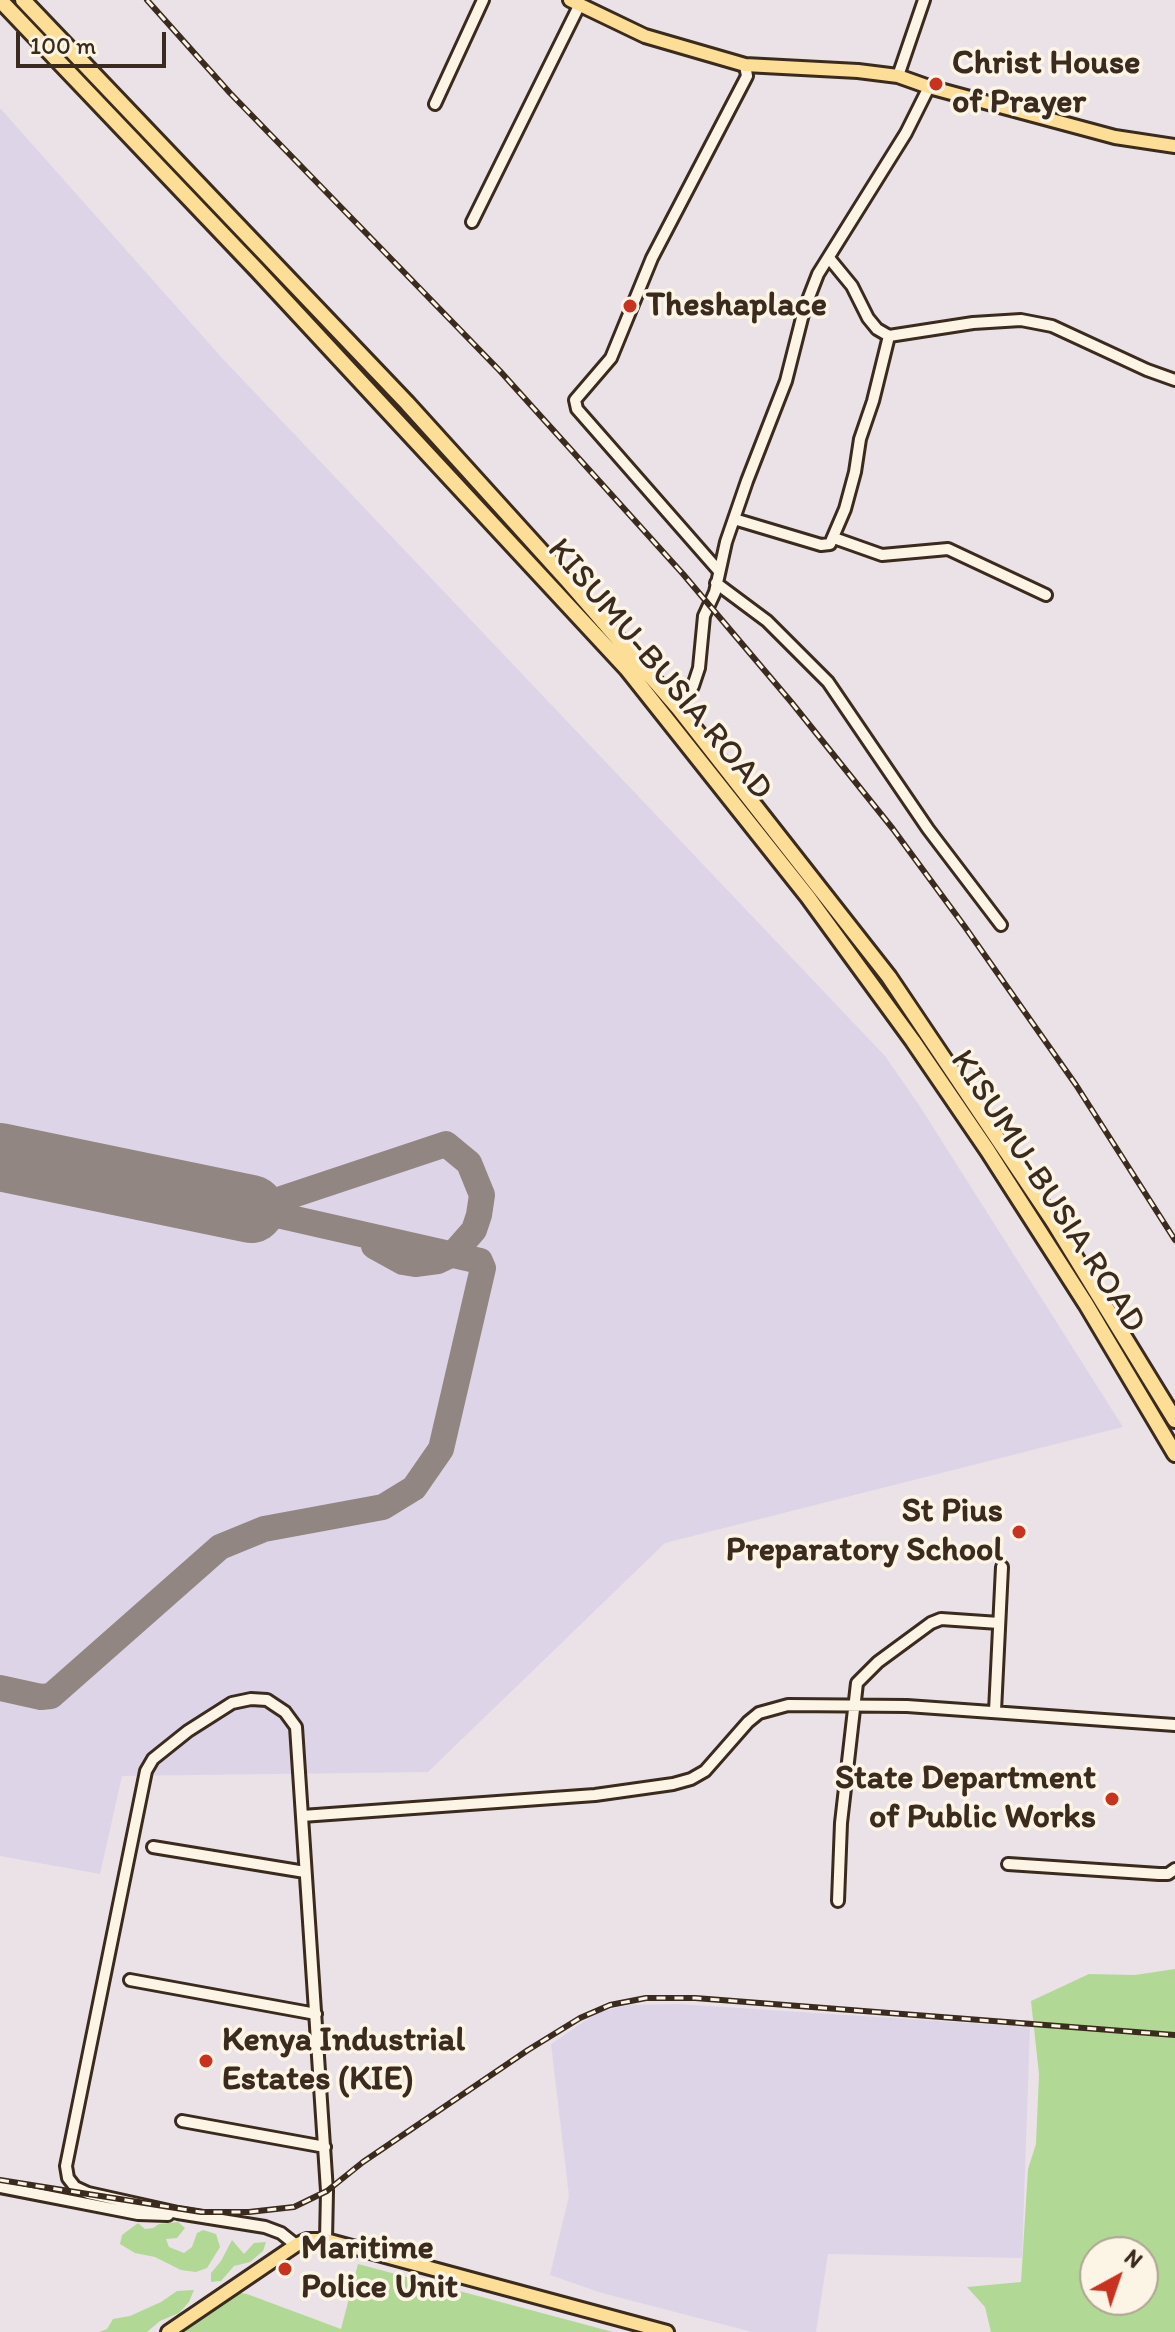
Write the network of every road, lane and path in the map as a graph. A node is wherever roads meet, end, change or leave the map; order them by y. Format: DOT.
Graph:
graph roads {
  1 [pos="0,0"];
  2 [pos="23,0"];
  3 [pos="483,0"];
  4 [pos="924,0"];
  5 [pos="574,3"];
  6 [pos="745,65"];
  7 [pos="898,76"];
  8 [pos="929,87"];
  9 [pos="435,104"];
  10 [pos="1175,146"];
  11 [pos="472,222"];
  12 [pos="829,258"];
  13 [pos="889,336"];
  14 [pos="1175,380"];
  15 [pos="734,519"];
  16 [pos="834,538"];
  17 [pos="718,570"];
  18 [pos="716,583"];
  19 [pos="1046,595"];
  20 [pos="679,709"];
  21 [pos="1001,925"];
  22 [pos="1175,1420"];
  23 [pos="1175,1454"];
  24 [pos="1002,1567"];
  25 [pos="999,1623"];
  26 [pos="854,1706"];
  27 [pos="995,1711"];
  28 [pos="1175,1725"];
  29 [pos="302,1816"];
  30 [pos="153,1847"];
  31 [pos="1008,1864"];
  32 [pos="1175,1869"];
  33 [pos="305,1872"];
  34 [pos="838,1901"];
  35 [pos="130,1980"];
  36 [pos="316,2014"];
  37 [pos="182,2121"];
  38 [pos="325,2147"];
  39 [pos="0,2187"];
  40 [pos="178,2213"];
  41 [pos="326,2240"];
  42 [pos="296,2245"];
  43 [pos="168,2332"];
  44 [pos="667,2332"];
  1 -- 23 [label="highway, KISUMU-BUSIA ROAD"];
  2 -- 20 [label="highway, KISUMU-BUSIA ROAD"];
  3 -- 9 [label="street"];
  4 -- 7 [label="street"];
  5 -- 6 [label="main road"];
  5 -- 11 [label="street"];
  6 -- 7 [label="main road"];
  6 -- 17 [label="street"];
  7 -- 8 [label="main road"];
  8 -- 10 [label="main road"];
  8 -- 12 [label="street"];
  12 -- 13 [label="street"];
  12 -- 15 [label="street"];
  13 -- 14 [label="street"];
  13 -- 16 [label="street"];
  15 -- 16 [label="street"];
  15 -- 17 [label="street"];
  16 -- 19 [label="street"];
  17 -- 18 [label="street"];
  18 -- 20 [label="street"];
  18 -- 21 [label="street"];
  20 -- 22 [label="highway, KISUMU-BUSIA ROAD"];
  24 -- 25 [label="street"];
  25 -- 26 [label="street"];
  25 -- 27 [label="street"];
  26 -- 27 [label="street"];
  26 -- 29 [label="street"];
  26 -- 34 [label="street"];
  27 -- 28 [label="street"];
  29 -- 33 [label="street"];
  29 -- 40 [label="street"];
  30 -- 33 [label="street"];
  31 -- 32 [label="street"];
  33 -- 36 [label="street"];
  35 -- 36 [label="street"];
  36 -- 38 [label="street"];
  37 -- 38 [label="street"];
  38 -- 41 [label="street"];
  39 -- 40 [label="street"];
  40 -- 42 [label="street"];
  41 -- 42 [label="main road"];
  41 -- 44 [label="main road"];
  42 -- 43 [label="main road"];
}
